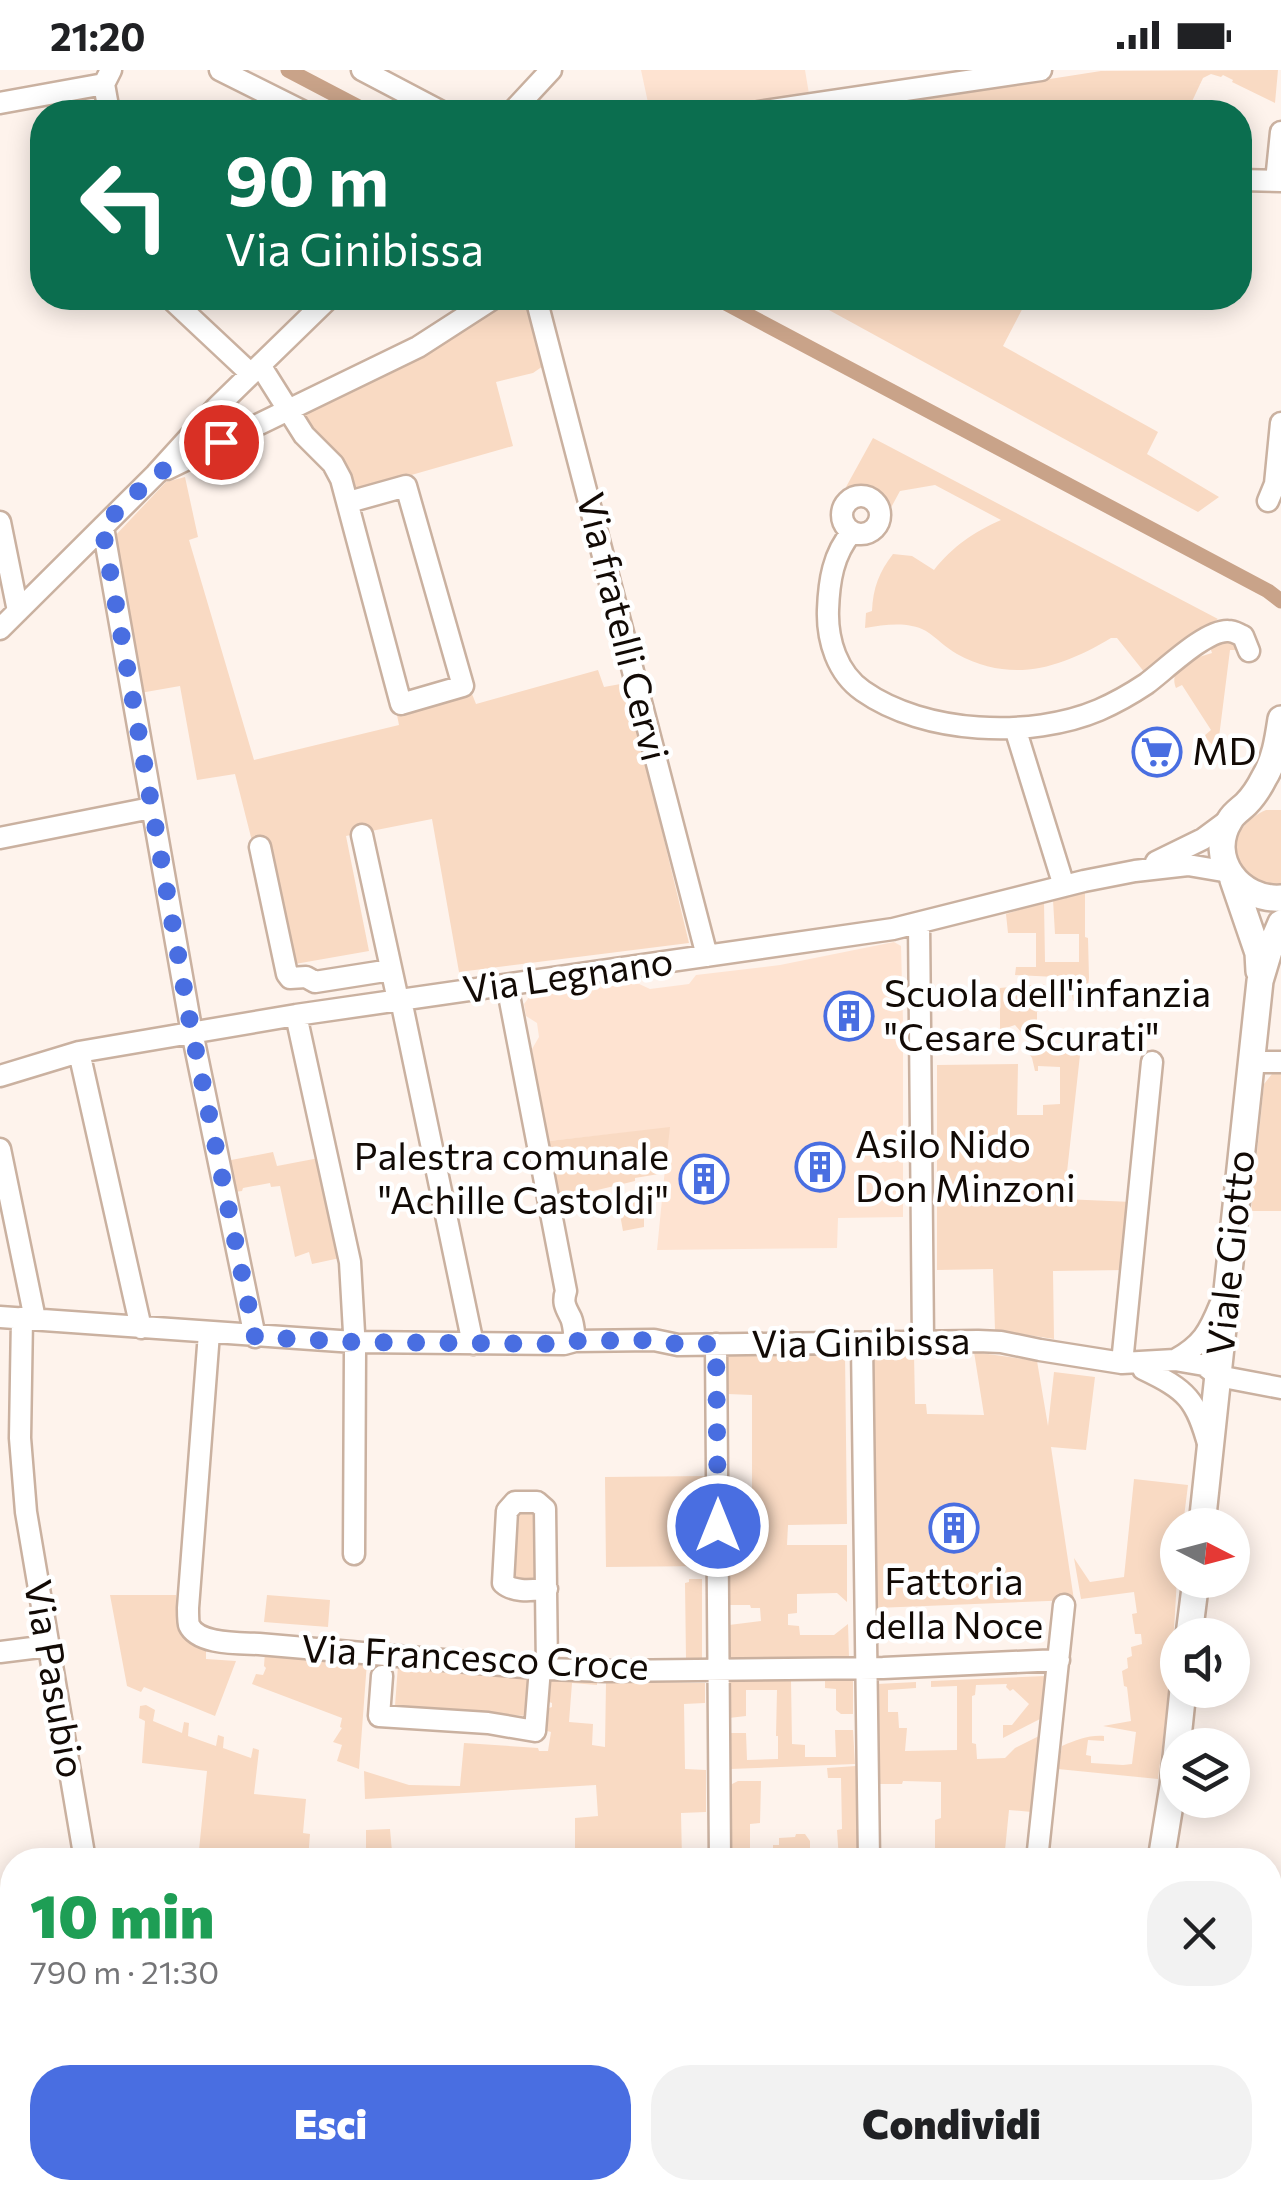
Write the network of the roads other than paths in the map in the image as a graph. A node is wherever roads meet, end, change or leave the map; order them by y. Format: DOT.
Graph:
graph roads {
  1 [pos="220,70"];
  2 [pos="362,70"];
  3 [pos="551,70"];
  4 [pos="1041,70"];
  5 [pos="108,77"];
  6 [pos="926,79"];
  7 [pos="280,100"];
  8 [pos="419,100"];
  9 [pos="523,100"];
  10 [pos="819,100"];
  11 [pos="0,103"];
  12 [pos="1281,132"];
  13 [pos="1252,180"];
  14 [pos="1278,181"];
  15 [pos="182,310"];
  16 [pos="316,310"];
  17 [pos="475,310"];
  18 [pos="539,310"];
  19 [pos="256,370"];
  20 [pos="286,410"];
  21 [pos="1281,423"];
  22 [pos="156,474"];
  23 [pos="1268,500"];
  24 [pos="348,502"];
  25 [pos="0,522"];
  26 [pos="102,526"];
  27 [pos="852,532"];
  28 [pos="18,611"];
  29 [pos="0,629"];
  30 [pos="1249,650"];
  31 [pos="1281,719"];
  32 [pos="1016,728"];
  33 [pos="1281,796"];
  34 [pos="151,808"];
  35 [pos="1239,811"];
  36 [pos="362,835"];
  37 [pos="0,838"];
  38 [pos="260,848"];
  39 [pos="1136,871"];
  40 [pos="1231,876"];
  41 [pos="1064,886"];
  42 [pos="1281,898"];
  43 [pos="919,923"];
  44 [pos="1281,924"];
  45 [pos="707,956"];
  46 [pos="391,970"];
  47 [pos="1260,980"];
  48 [pos="507,985"];
  49 [pos="399,1000"];
  50 [pos="296,1014"];
  51 [pos="192,1032"];
  52 [pos="79,1052"];
  53 [pos="1152,1062"];
  54 [pos="1251,1062"];
  55 [pos="1281,1062"];
  56 [pos="0,1076"];
  57 [pos="0,1149"];
  58 [pos="1227,1289"];
  59 [pos="0,1317"];
  60 [pos="29,1319"];
  61 [pos="141,1328"];
  62 [pos="209,1333"];
  63 [pos="255,1337"];
  64 [pos="576,1341"];
  65 [pos="923,1341"];
  66 [pos="354,1342"];
  67 [pos="473,1344"];
  68 [pos="716,1344"];
  69 [pos="862,1344"];
  70 [pos="1175,1360"];
  71 [pos="1122,1363"];
  72 [pos="1143,1369"];
  73 [pos="1218,1376"];
  74 [pos="1281,1388"];
  75 [pos="1210,1450"];
  76 [pos="1204,1508"];
  77 [pos="354,1554"];
  78 [pos="547,1588"];
  79 [pos="1064,1605"];
  80 [pos="48,1646"];
  81 [pos="0,1652"];
  82 [pos="1059,1660"];
  83 [pos="544,1668"];
  84 [pos="866,1668"];
  85 [pos="717,1669"];
  86 [pos="382,1676"];
  87 [pos="1181,1708"];
  88 [pos="82,1848"];
  89 [pos="720,1848"];
  90 [pos="869,1848"];
  91 [pos="1038,1848"];
  92 [pos="1162,1848"];
  1 -- 7 [label="street"];
  2 -- 8 [label="street"];
  3 -- 9 [label="street"];
  4 -- 6 [label="street"];
  5 -- 11 [label="street"];
  6 -- 10 [label="street"];
  12 -- 14 [label="street"];
  13 -- 14 [label="street"];
  15 -- 19 [label="street"];
  16 -- 19 [label="street"];
  17 -- 20 [label="street"];
  18 -- 45 [label="street, Via fratelli Cervi"];
  19 -- 20 [label="street"];
  19 -- 22 [label="street"];
  20 -- 22 [label="street"];
  20 -- 24 [label="street"];
  21 -- 23 [label="street"];
  22 -- 26 [label="street"];
  24 -- 24 [label="street"];
  25 -- 28 [label="street"];
  26 -- 28 [label="street"];
  26 -- 34 [label="street"];
  27 -- 32 [label="street"];
  28 -- 29 [label="street"];
  30 -- 32 [label="street"];
  31 -- 35 [label="main road, Viale Giotto"];
  32 -- 41 [label="street"];
  33 -- 35 [label="main road"];
  34 -- 37 [label="street"];
  34 -- 51 [label="street"];
  35 -- 39 [label="street, Via Legnano"];
  35 -- 40 [label="main road, Viale Giotto"];
  36 -- 46 [label="street"];
  38 -- 46 [label="street"];
  39 -- 40 [label="street, Via Legnano"];
  39 -- 41 [label="street, Via Legnano"];
  40 -- 42 [label="main road"];
  40 -- 47 [label="main road, Viale Giotto"];
  41 -- 43 [label="street, Via Legnano"];
  43 -- 45 [label="street, Via Legnano"];
  43 -- 65 [label="street"];
  44 -- 47 [label="main road, Viale Giotto"];
  45 -- 48 [label="street, Via Legnano"];
  46 -- 49 [label="street"];
  47 -- 54 [label="main road, Viale Giotto"];
  48 -- 49 [label="street, Via Legnano"];
  48 -- 64 [label="street"];
  49 -- 50 [label="street, Via Legnano"];
  49 -- 67 [label="street"];
  50 -- 51 [label="street, Via Legnano"];
  50 -- 66 [label="street"];
  51 -- 52 [label="street, Via Legnano"];
  51 -- 63 [label="street"];
  52 -- 56 [label="street, Via Legnano"];
  52 -- 61 [label="street"];
  53 -- 71 [label="street"];
  54 -- 55 [label="street"];
  54 -- 58 [label="main road, Viale Giotto"];
  57 -- 60 [label="street, Via Pasubio"];
  58 -- 70 [label="street"];
  58 -- 73 [label="main road, Viale Giotto"];
  59 -- 60 [label="street, Via Ginibissa"];
  60 -- 61 [label="street, Via Ginibissa"];
  60 -- 80 [label="street, Via Pasubio"];
  61 -- 62 [label="street, Via Ginibissa"];
  62 -- 63 [label="street, Via Ginibissa"];
  62 -- 83 [label="street, Via Francesco Croce"];
  63 -- 66 [label="street, Via Ginibissa"];
  64 -- 67 [label="street, Via Ginibissa"];
  64 -- 68 [label="street, Via Ginibissa"];
  65 -- 69 [label="street, Via Ginibissa"];
  65 -- 71 [label="street, Via Ginibissa"];
  66 -- 67 [label="street, Via Ginibissa"];
  66 -- 77 [label="street"];
  68 -- 69 [label="street, Via Ginibissa"];
  68 -- 85 [label="street"];
  69 -- 84 [label="street"];
  70 -- 71 [label="street, Via Ginibissa"];
  70 -- 73 [label="street, Via Ginibissa"];
  71 -- 72 [label="street, Via Ginibissa"];
  72 -- 73 [label="street, Via Ginibissa"];
  72 -- 75 [label="street, Via Ginibissa"];
  73 -- 74 [label="street"];
  73 -- 75 [label="main road, Viale Giotto"];
  75 -- 76 [label="main road, Viale Giotto"];
  78 -- 83 [label="street"];
  79 -- 82 [label="street"];
  80 -- 81 [label="street"];
  80 -- 88 [label="street, Via Pasubio"];
  82 -- 84 [label="street, Via Francesco Croce"];
  82 -- 91 [label="street"];
  83 -- 85 [label="street, Via Francesco Croce"];
  83 -- 86 [label="street"];
  84 -- 85 [label="street, Via Francesco Croce"];
  84 -- 90 [label="street"];
  85 -- 89 [label="street"];
  87 -- 92 [label="main road"];
}
